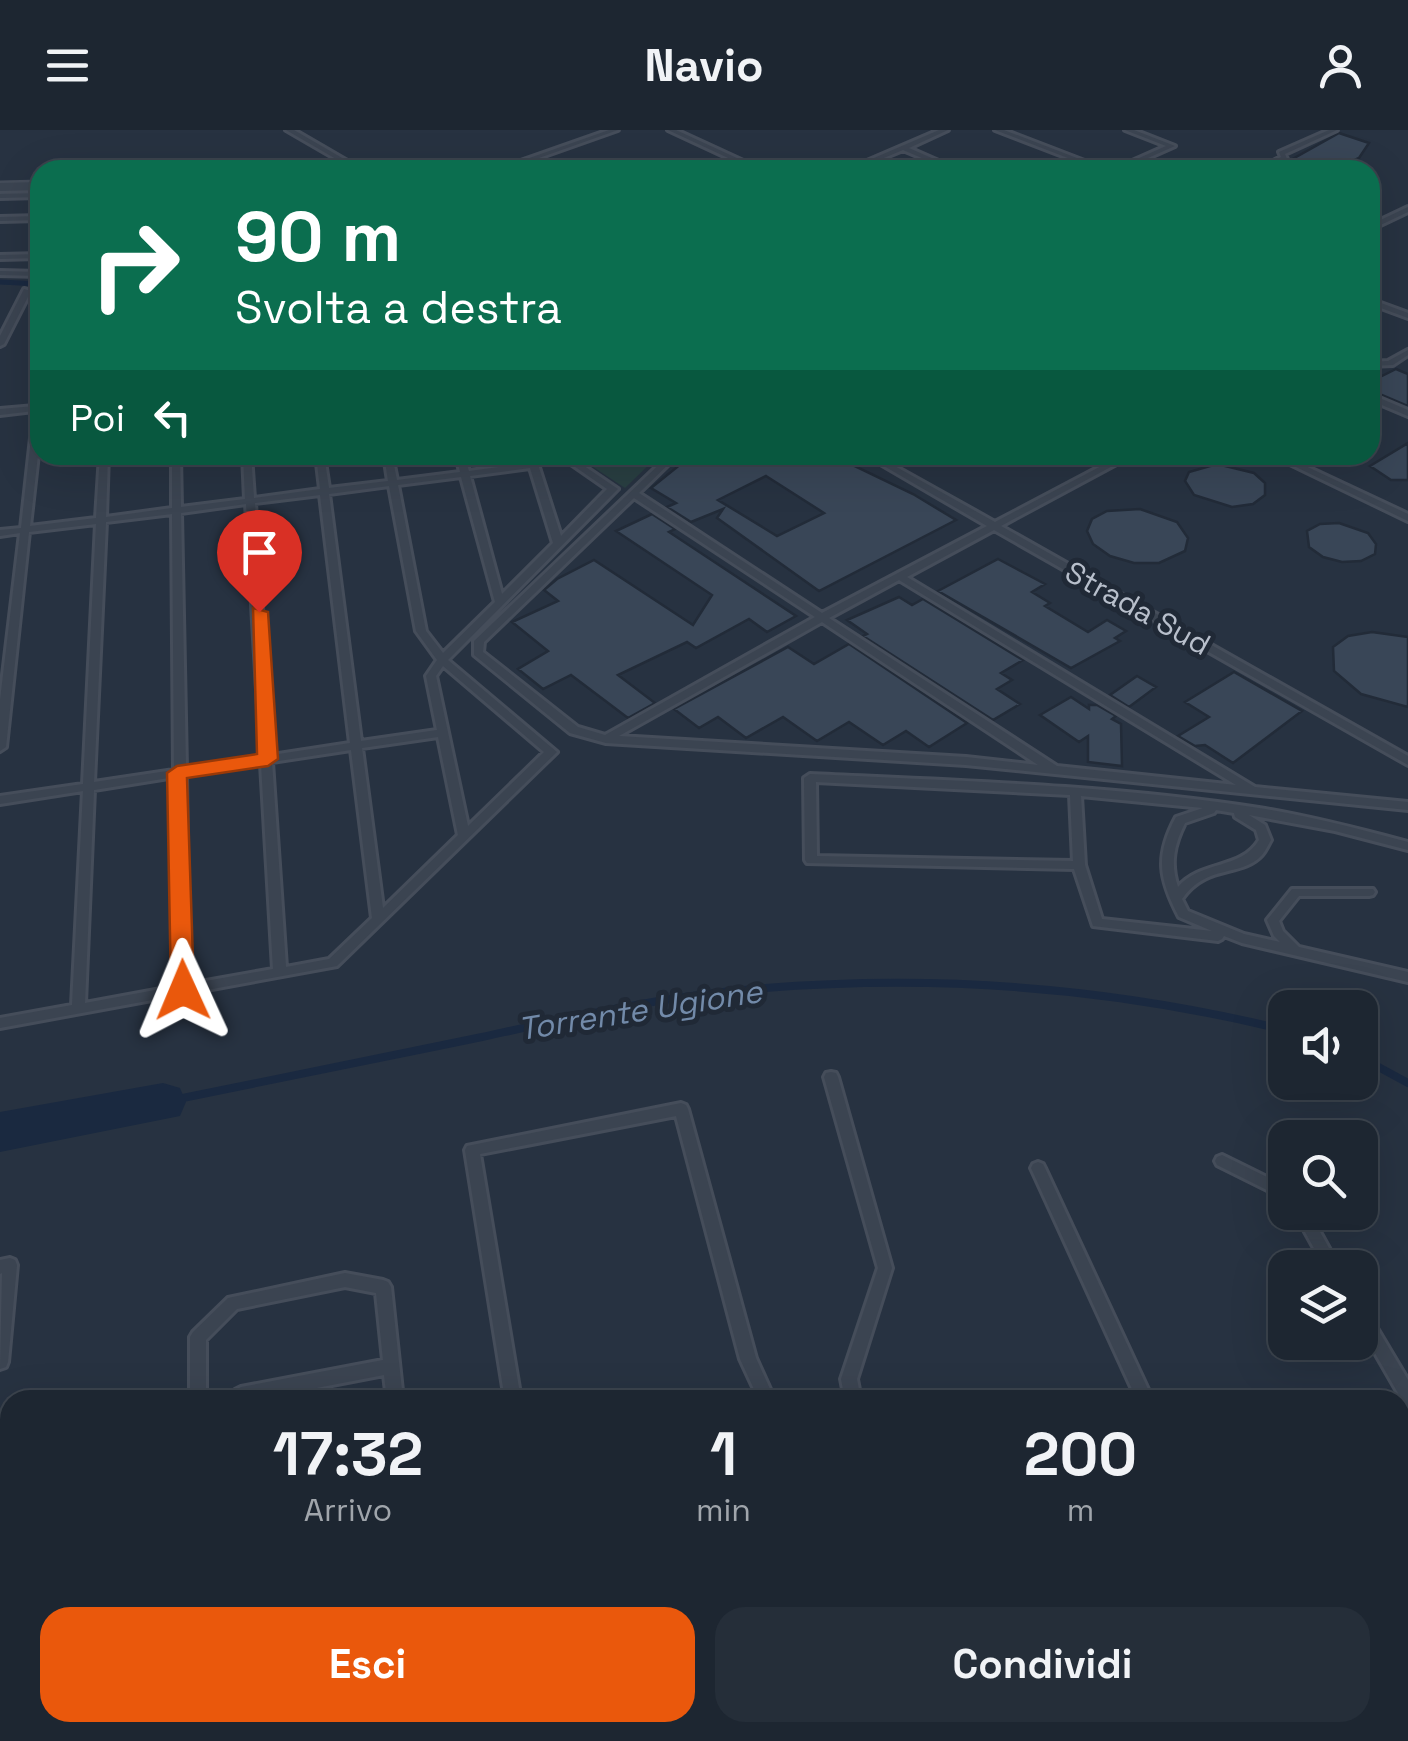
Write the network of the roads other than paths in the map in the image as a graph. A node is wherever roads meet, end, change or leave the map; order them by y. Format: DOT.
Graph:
graph roads {
  1 [pos="289,130"];
  2 [pos="615,130"];
  3 [pos="671,130"];
  4 [pos="945,130"];
  5 [pos="998,130"];
  6 [pos="1128,130"];
  7 [pos="1161,130"];
  8 [pos="1334,130"];
  9 [pos="1146,136"];
  10 [pos="904,148"];
  11 [pos="342,160"];
  12 [pos="527,160"];
  13 [pos="738,160"];
  14 [pos="874,160"];
  15 [pos="932,160"];
  16 [pos="1078,160"];
  17 [pos="1139,160"];
  18 [pos="1281,160"];
  19 [pos="30,186"];
  20 [pos="0,188"];
  21 [pos="30,195"];
  22 [pos="0,196"];
  23 [pos="1408,209"];
  24 [pos="30,218"];
  25 [pos="1390,218"];
  26 [pos="0,220"];
  27 [pos="1380,223"];
  28 [pos="1408,224"];
  29 [pos="30,256"];
  30 [pos="0,257"];
  31 [pos="0,273"];
  32 [pos="30,280"];
  33 [pos="30,285"];
  34 [pos="1380,304"];
  35 [pos="1408,316"];
  36 [pos="0,344"];
  37 [pos="1408,352"];
  38 [pos="1380,359"];
  39 [pos="1390,363"];
  40 [pos="1380,364"];
  41 [pos="1380,401"];
  42 [pos="30,406"];
  43 [pos="0,412"];
  44 [pos="1408,414"];
  45 [pos="31,465"];
  46 [pos="104,465"];
  47 [pos="176,465"];
  48 [pos="249,465"];
  49 [pos="321,465"];
  50 [pos="390,465"];
  51 [pos="462,465"];
  52 [pos="508,465"];
  53 [pos="534,465"];
  54 [pos="577,465"];
  55 [pos="664,465"];
  56 [pos="885,465"];
  57 [pos="1111,465"];
  58 [pos="1295,465"];
  59 [pos="464,474"];
  60 [pos="394,483"];
  61 [pos="325,492"];
  62 [pos="634,494"];
  63 [pos="252,501"];
  64 [pos="175,511"];
  65 [pos="1408,518"];
  66 [pos="101,520"];
  67 [pos="992,526"];
  68 [pos="23,530"];
  69 [pos="0,533"];
  70 [pos="558,543"];
  71 [pos="899,576"];
  72 [pos="499,600"];
  73 [pos="824,617"];
  74 [pos="442,660"];
  75 [pos="440,732"];
  76 [pos="606,739"];
  77 [pos="355,746"];
  78 [pos="0,747"];
  79 [pos="268,759"];
  80 [pos="1408,761"];
  81 [pos="1055,771"];
  82 [pos="177,773"];
  83 [pos="87,787"];
  84 [pos="1075,792"];
  85 [pos="1256,792"];
  86 [pos="0,800"];
  87 [pos="1408,806"];
  88 [pos="1224,808"];
  89 [pos="464,836"];
  90 [pos="1408,846"];
  91 [pos="1079,865"];
  92 [pos="1369,892"];
  93 [pos="1176,899"];
  94 [pos="378,920"];
  95 [pos="1242,938"];
  96 [pos="1294,948"];
  97 [pos="280,972"];
  98 [pos="1408,977"];
  99 [pos="183,990"];
  100 [pos="78,1009"];
  101 [pos="0,1024"];
  102 [pos="831,1078"];
  103 [pos="1222,1161"];
  104 [pos="1038,1168"];
  105 [pos="1268,1184"];
  106 [pos="0,1267"];
  107 [pos="1378,1344"];
  108 [pos="0,1362"];
  109 [pos="391,1366"];
  110 [pos="198,1390"];
  111 [pos="267,1390"];
  112 [pos="394,1390"];
  113 [pos="511,1390"];
  114 [pos="763,1390"];
  115 [pos="852,1390"];
  116 [pos="1140,1390"];
  117 [pos="1405,1390"];
  1 -- 11 [label="lane"];
  2 -- 12 [label="lane"];
  3 -- 13 [label="lane"];
  4 -- 10 [label="lane"];
  5 -- 16 [label="lane"];
  6 -- 9 [label="lane"];
  7 -- 9 [label="lane"];
  8 -- 18 [label="lane"];
  9 -- 17 [label="lane"];
  10 -- 14 [label="lane"];
  10 -- 15 [label="lane"];
  19 -- 20 [label="street"];
  21 -- 22 [label="lane"];
  23 -- 25 [label="lane"];
  24 -- 26 [label="lane"];
  25 -- 27 [label="lane"];
  25 -- 28 [label="lane"];
  29 -- 30 [label="lane"];
  31 -- 32 [label="lane"];
  33 -- 36 [label="lane"];
  34 -- 35 [label="lane"];
  37 -- 39 [label="lane"];
  38 -- 39 [label="lane"];
  39 -- 40 [label="lane"];
  41 -- 44 [label="lane"];
  42 -- 43 [label="lane"];
  45 -- 68 [label="lane"];
  46 -- 66 [label="lane"];
  47 -- 64 [label="lane"];
  48 -- 63 [label="lane"];
  49 -- 61 [label="lane"];
  50 -- 60 [label="lane"];
  51 -- 59 [label="lane"];
  52 -- 59 [label="lane"];
  53 -- 70 [label="lane"];
  54 -- 70 [label="lane"];
  55 -- 62 [label="lane"];
  56 -- 67 [label="lane, Strada Sud"];
  57 -- 67 [label="lane"];
  58 -- 65 [label="lane"];
  59 -- 60 [label="lane"];
  59 -- 72 [label="lane"];
  60 -- 61 [label="lane"];
  60 -- 74 [label="lane"];
  61 -- 63 [label="lane"];
  61 -- 77 [label="lane"];
  62 -- 73 [label="lane"];
  62 -- 76 [label="lane"];
  63 -- 64 [label="lane"];
  63 -- 79 [label="lane"];
  64 -- 66 [label="lane"];
  64 -- 82 [label="lane"];
  66 -- 68 [label="lane"];
  66 -- 83 [label="lane"];
  67 -- 71 [label="lane"];
  67 -- 80 [label="lane, Strada Sud"];
  68 -- 69 [label="lane"];
  68 -- 78 [label="lane"];
  70 -- 72 [label="lane"];
  71 -- 73 [label="lane"];
  71 -- 85 [label="lane"];
  72 -- 74 [label="lane"];
  73 -- 76 [label="lane"];
  73 -- 81 [label="lane"];
  74 -- 75 [label="lane"];
  74 -- 89 [label="lane"];
  75 -- 77 [label="lane"];
  75 -- 89 [label="lane"];
  76 -- 81 [label="lane"];
  77 -- 79 [label="lane"];
  77 -- 94 [label="lane"];
  79 -- 82 [label="lane"];
  79 -- 97 [label="lane"];
  81 -- 85 [label="lane"];
  82 -- 83 [label="lane"];
  82 -- 99 [label="lane"];
  83 -- 86 [label="lane"];
  83 -- 100 [label="lane"];
  84 -- 88 [label="lane"];
  84 -- 91 [label="lane"];
  84 -- 91 [label="lane"];
  85 -- 87 [label="lane"];
  88 -- 90 [label="lane"];
  88 -- 93 [label="lane"];
  88 -- 93 [label="lane"];
  89 -- 94 [label="lane"];
  91 -- 95 [label="lane"];
  92 -- 96 [label="lane"];
  93 -- 95 [label="lane"];
  94 -- 97 [label="lane"];
  95 -- 96 [label="lane"];
  96 -- 98 [label="lane"];
  97 -- 99 [label="lane"];
  99 -- 100 [label="lane"];
  100 -- 101 [label="lane"];
  102 -- 115 [label="lane"];
  103 -- 105 [label="lane"];
  104 -- 116 [label="lane"];
  106 -- 108 [label="lane"];
  107 -- 117 [label="lane"];
  109 -- 110 [label="lane"];
  109 -- 111 [label="lane"];
  109 -- 112 [label="lane"];
  113 -- 114 [label="lane"];
}
